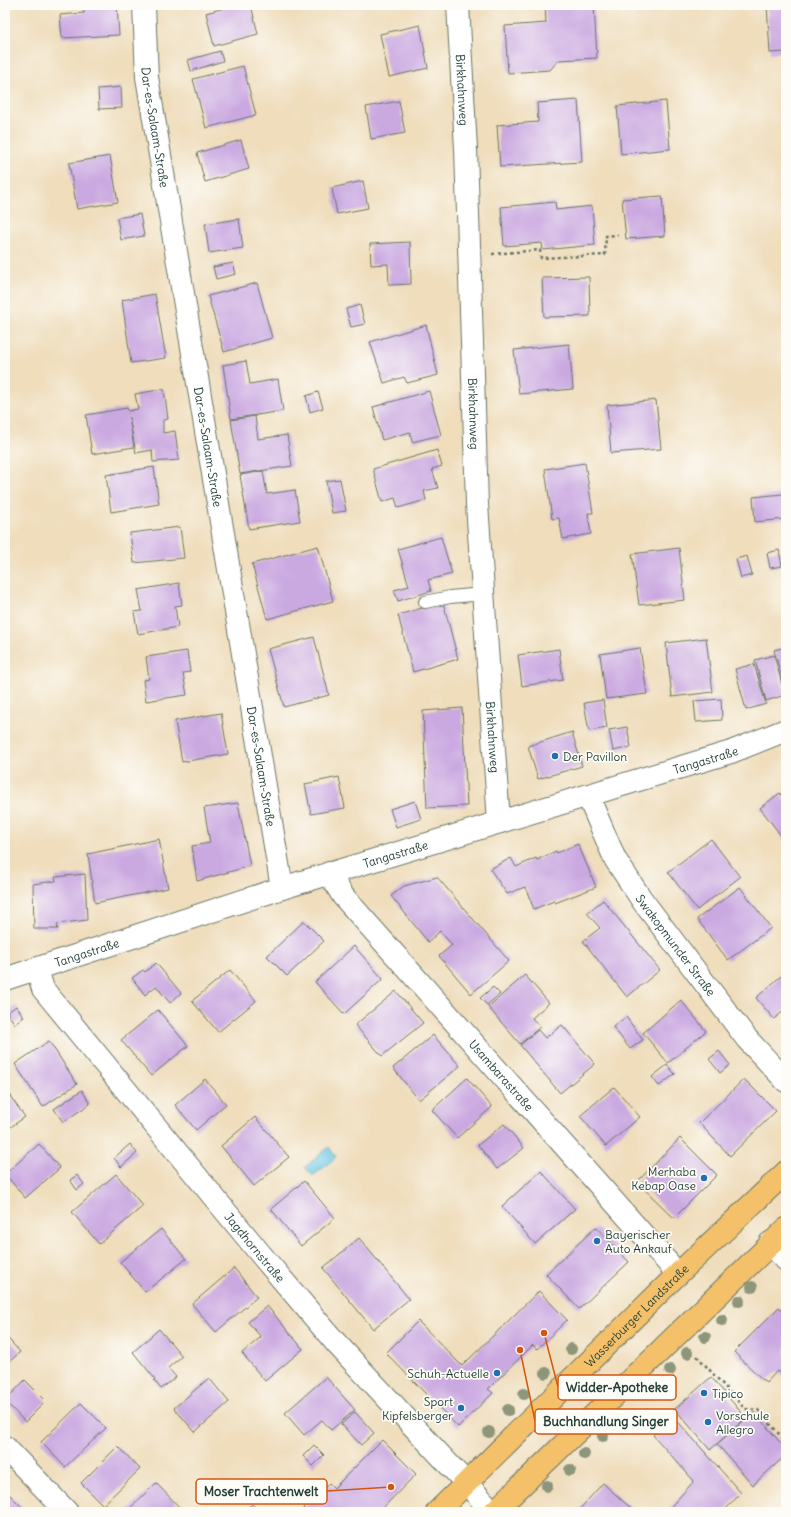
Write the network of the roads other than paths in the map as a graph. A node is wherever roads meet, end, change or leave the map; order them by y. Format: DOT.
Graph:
graph roads {
  1 [pos="144,5"];
  2 [pos="458,5"];
  3 [pos="484,594"];
  4 [pos="425,602"];
  5 [pos="786,730"];
  6 [pos="588,796"];
  7 [pos="499,822"];
  8 [pos="329,873"];
  9 [pos="282,888"];
  10 [pos="37,969"];
  11 [pos="5,979"];
  12 [pos="786,1081"];
  13 [pos="786,1172"];
  14 [pos="786,1228"];
  15 [pos="770,1244"];
  16 [pos="786,1260"];
  17 [pos="678,1274"];
  18 [pos="8,1457"];
  19 [pos="466,1484"];
  20 [pos="67,1512"];
  21 [pos="437,1512"];
  22 [pos="494,1512"];
  1 -- 9 [label="street, Dar-es-Salaam-Straße"];
  2 -- 3 [label="street, Birkhahnweg"];
  3 -- 4 [label="lane"];
  3 -- 7 [label="street, Birkhahnweg"];
  5 -- 6 [label="street, Tangastraße"];
  6 -- 7 [label="street, Tangastraße"];
  6 -- 12 [label="street, Swakopmunder Straße"];
  7 -- 8 [label="street, Tangastraße"];
  8 -- 9 [label="street, Tangastraße"];
  8 -- 17 [label="street, Usambarastraße"];
  9 -- 10 [label="street, Tangastraße"];
  10 -- 11 [label="street, Tangastraße"];
  10 -- 19 [label="street, Jagdhornstraße"];
  13 -- 17 [label="main road, Wasserburger Landstraße"];
  14 -- 15 [label="main road"];
  15 -- 16 [label="street"];
  15 -- 22 [label="main road"];
  17 -- 19 [label="main road, Wasserburger Landstraße"];
  18 -- 20 [label="street"];
  19 -- 21 [label="main road, Wasserburger Landstraße"];
  19 -- 22 [label="street, Jagdhornstraße"];
}
